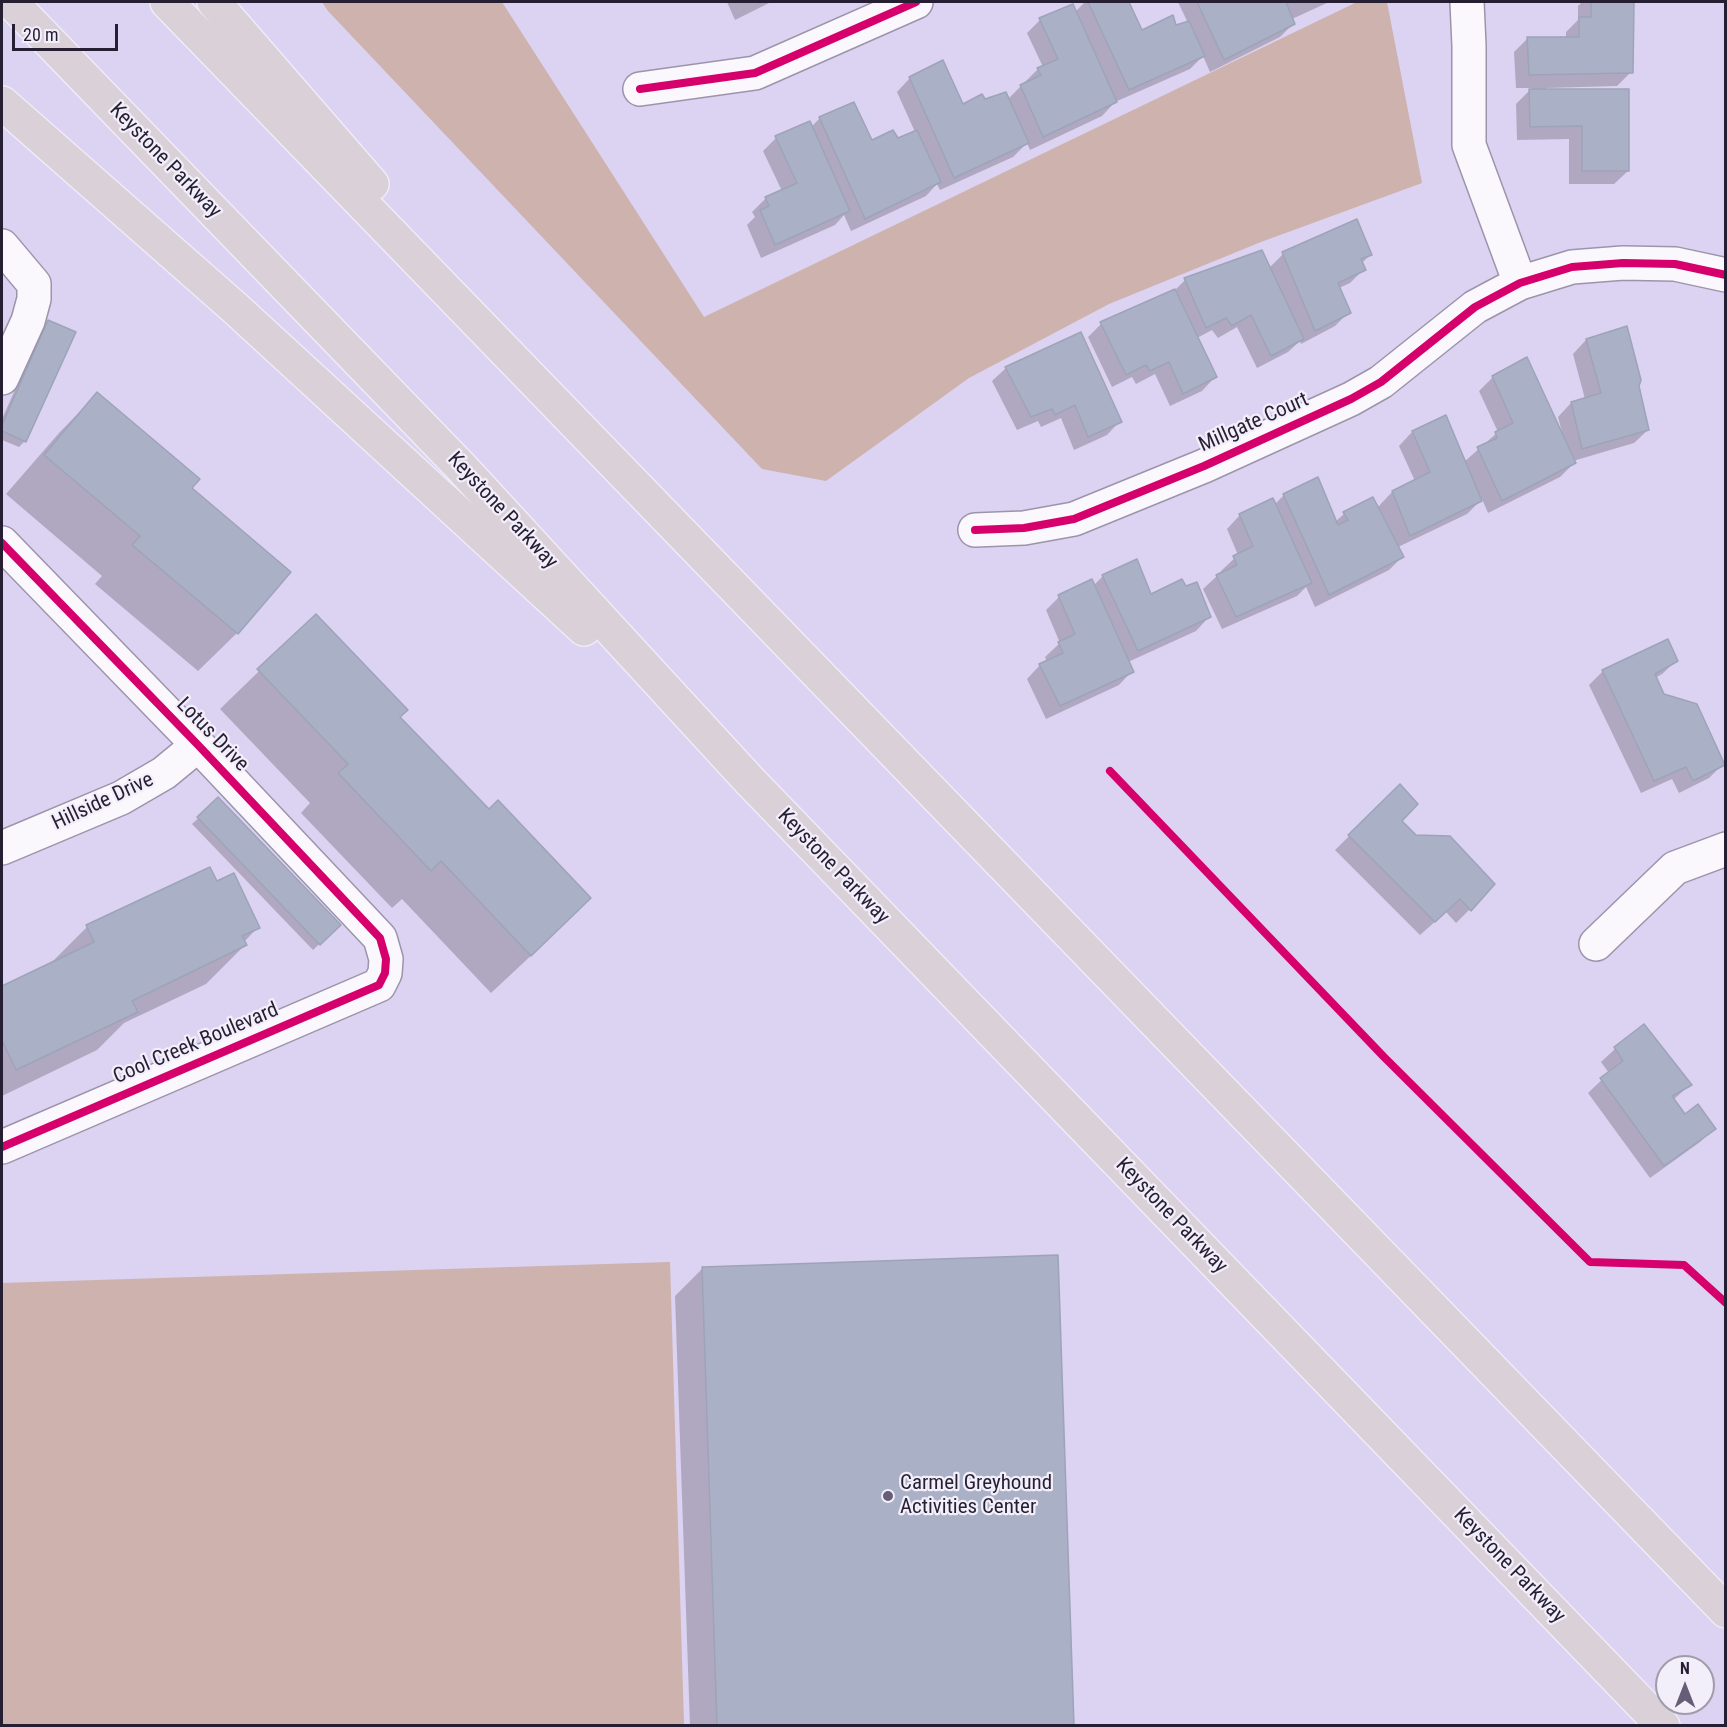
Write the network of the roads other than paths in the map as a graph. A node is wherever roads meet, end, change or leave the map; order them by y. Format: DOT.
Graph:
graph roads {
  1 [pos="11,2"];
  2 [pos="167,2"];
  3 [pos="214,2"];
  4 [pos="916,2"];
  5 [pos="1467,2"];
  6 [pos="640,89"];
  7 [pos="2,103"];
  8 [pos="2,246"];
  9 [pos="1725,274"];
  10 [pos="1520,283"];
  11 [pos="2,378"];
  12 [pos="644,495"];
  13 [pos="975,530"];
  14 [pos="2,543"];
  15 [pos="198,745"];
  16 [pos="750,780"];
  17 [pos="2,848"];
  18 [pos="1725,849"];
  19 [pos="1596,944"];
  20 [pos="386,958"];
  21 [pos="2,1147"];
  22 [pos="1416,1292"];
  23 [pos="1725,1586"];
  24 [pos="1725,1611"];
  25 [pos="1663,1725"];
  1 -- 16 [label="highway, Keystone Parkway"];
  2 -- 12 [label="highway"];
  3 -- 12 [label="highway"];
  4 -- 6 [label="street"];
  5 -- 10 [label="street"];
  7 -- 16 [label="highway"];
  8 -- 11 [label="street"];
  9 -- 10 [label="street, Millgate Court"];
  10 -- 13 [label="street, Millgate Court"];
  12 -- 22 [label="highway"];
  14 -- 15 [label="street, Lotus Drive"];
  15 -- 17 [label="street, Hillside Drive"];
  15 -- 20 [label="street, Lotus Drive"];
  16 -- 25 [label="highway, Keystone Parkway"];
  18 -- 19 [label="street"];
  20 -- 21 [label="street, Cool Creek Boulevard"];
  22 -- 23 [label="highway"];
  22 -- 24 [label="highway"];
}
